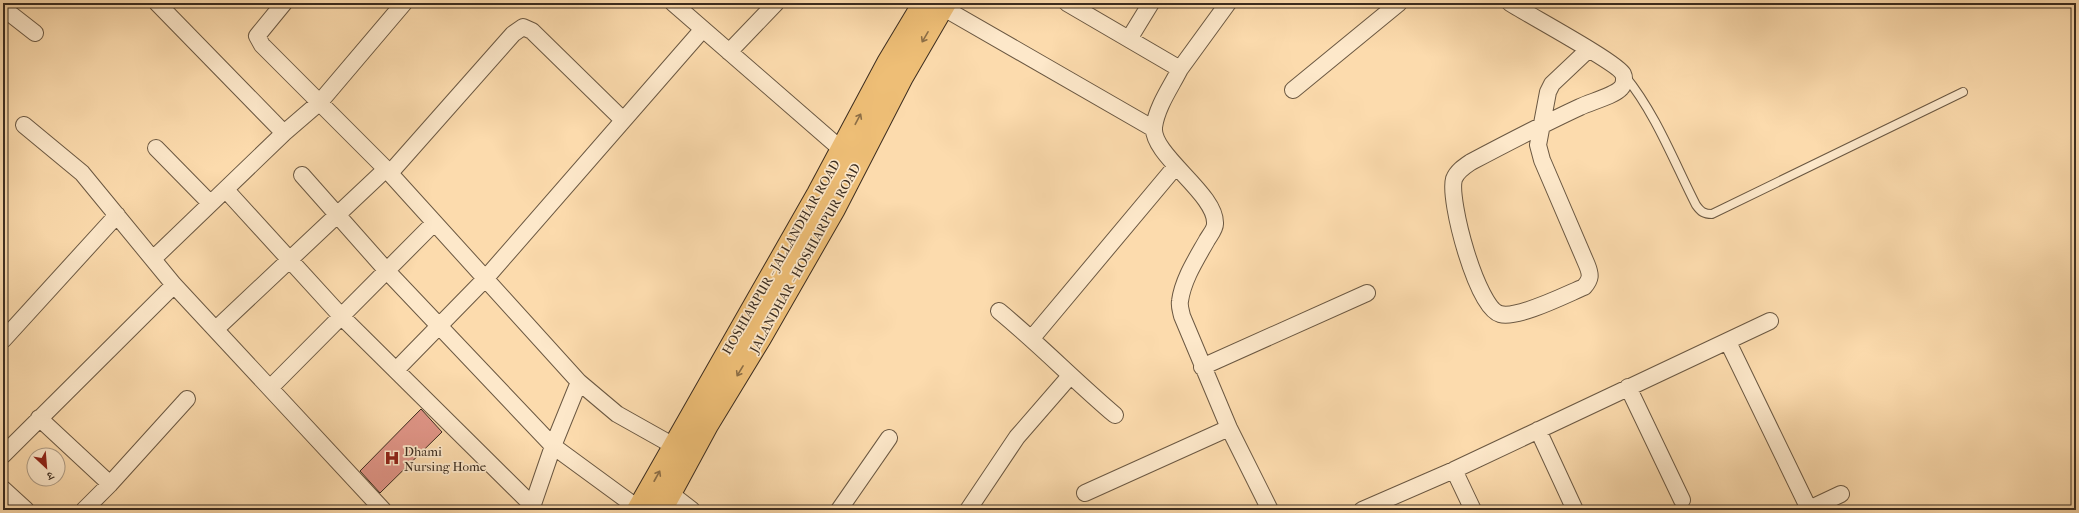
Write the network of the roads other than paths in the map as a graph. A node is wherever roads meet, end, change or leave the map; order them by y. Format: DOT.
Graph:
graph roads {
  1 [pos="157,3"];
  2 [pos="284,3"];
  3 [pos="404,3"];
  4 [pos="673,3"];
  5 [pos="776,3"];
  6 [pos="1067,3"];
  7 [pos="1151,3"];
  8 [pos="1228,3"];
  9 [pos="1399,3"];
  10 [pos="1510,3"];
  11 [pos="936,4"];
  12 [pos="3,8"];
  13 [pos="702,29"];
  14 [pos="35,33"];
  15 [pos="1129,39"];
  16 [pos="1588,50"];
  17 [pos="729,52"];
  18 [pos="1180,69"];
  19 [pos="1623,74"];
  20 [pos="1293,90"];
  21 [pos="1963,92"];
  22 [pos="320,102"];
  23 [pos="623,120"];
  24 [pos="24,125"];
  25 [pos="1542,126"];
  26 [pos="1154,129"];
  27 [pos="284,133"];
  28 [pos="156,148"];
  29 [pos="842,150"];
  30 [pos="1176,166"];
  31 [pos="388,171"];
  32 [pos="302,175"];
  33 [pos="226,190"];
  34 [pos="210,203"];
  35 [pos="117,215"];
  36 [pos="338,215"];
  37 [pos="434,223"];
  38 [pos="154,258"];
  39 [pos="290,260"];
  40 [pos="388,271"];
  41 [pos="485,279"];
  42 [pos="174,284"];
  43 [pos="1367,293"];
  44 [pos="999,311"];
  45 [pos="341,316"];
  46 [pos="1770,321"];
  47 [pos="440,326"];
  48 [pos="216,329"];
  49 [pos="1032,338"];
  50 [pos="3,340"];
  51 [pos="1728,342"];
  52 [pos="1202,367"];
  53 [pos="396,370"];
  54 [pos="1070,376"];
  55 [pos="579,382"];
  56 [pos="271,386"];
  57 [pos="1628,387"];
  58 [pos="187,399"];
  59 [pos="1115,415"];
  60 [pos="40,418"];
  61 [pos="1229,428"];
  62 [pos="1538,430"];
  63 [pos="889,438"];
  64 [pos="553,446"];
  65 [pos="674,446"];
  66 [pos="4,452"];
  67 [pos="1454,470"];
  68 [pos="110,484"];
  69 [pos="3,489"];
  70 [pos="1085,493"];
  71 [pos="1841,494"];
  72 [pos="1682,500"];
  73 [pos="666,501"];
  74 [pos="532,508"];
  75 [pos="1365,509"];
  76 [pos="26,510"];
  77 [pos="84,510"];
  78 [pos="383,510"];
  79 [pos="638,510"];
  80 [pos="692,510"];
  81 [pos="839,510"];
  82 [pos="968,510"];
  83 [pos="1270,510"];
  84 [pos="1473,510"];
  85 [pos="1575,510"];
  86 [pos="1808,510"];
  1 -- 27 [label="street"];
  2 -- 22 [label="street"];
  3 -- 22 [label="street"];
  4 -- 13 [label="street"];
  5 -- 17 [label="street"];
  6 -- 15 [label="street"];
  7 -- 15 [label="street"];
  8 -- 18 [label="street"];
  9 -- 20 [label="street"];
  10 -- 16 [label="street"];
  11 -- 26 [label="street"];
  29 -- 11 [label="highway, HOSHIARPUR - JALLANDHAR ROAD, one-way"];
  11 -- 73 [label="highway, JALANDHAR - HOSHIARPUR ROAD, one-way"];
  12 -- 14 [label="street"];
  13 -- 17 [label="street"];
  13 -- 23 [label="street"];
  15 -- 18 [label="street"];
  16 -- 19 [label="street"];
  16 -- 25 [label="street"];
  17 -- 29 [label="street"];
  18 -- 26 [label="street"];
  19 -- 21 [label="lane"];
  19 -- 25 [label="street"];
  22 -- 27 [label="street"];
  22 -- 31 [label="street"];
  23 -- 31 [label="street"];
  23 -- 41 [label="street"];
  24 -- 35 [label="street"];
  25 -- 25 [label="street"];
  26 -- 30 [label="street"];
  27 -- 33 [label="street"];
  28 -- 34 [label="street"];
  29 -- 65 [label="highway, HOSHIARPUR - JALLANDHAR ROAD"];
  30 -- 49 [label="street"];
  30 -- 52 [label="street"];
  31 -- 36 [label="street"];
  31 -- 37 [label="street"];
  32 -- 36 [label="street"];
  33 -- 34 [label="street"];
  33 -- 39 [label="street"];
  34 -- 38 [label="street"];
  35 -- 38 [label="street"];
  35 -- 50 [label="street"];
  36 -- 39 [label="street"];
  36 -- 40 [label="street"];
  37 -- 40 [label="street"];
  37 -- 41 [label="street"];
  38 -- 42 [label="street"];
  39 -- 45 [label="street"];
  39 -- 48 [label="street"];
  40 -- 45 [label="street"];
  40 -- 47 [label="street"];
  41 -- 47 [label="street"];
  41 -- 55 [label="street"];
  42 -- 48 [label="street"];
  42 -- 60 [label="street"];
  43 -- 52 [label="street"];
  44 -- 49 [label="street"];
  45 -- 53 [label="street"];
  45 -- 56 [label="street"];
  46 -- 51 [label="street"];
  47 -- 53 [label="street"];
  47 -- 64 [label="street"];
  48 -- 56 [label="street"];
  49 -- 54 [label="street"];
  51 -- 57 [label="street"];
  51 -- 86 [label="street"];
  52 -- 61 [label="street"];
  53 -- 74 [label="street"];
  54 -- 59 [label="street"];
  54 -- 82 [label="street"];
  55 -- 64 [label="street"];
  55 -- 65 [label="street"];
  56 -- 78 [label="street"];
  57 -- 62 [label="street"];
  57 -- 72 [label="street"];
  58 -- 68 [label="street"];
  60 -- 66 [label="street"];
  60 -- 68 [label="street"];
  61 -- 70 [label="street"];
  61 -- 83 [label="street"];
  62 -- 67 [label="street"];
  62 -- 85 [label="street"];
  63 -- 81 [label="street"];
  64 -- 74 [label="street"];
  64 -- 79 [label="street"];
  79 -- 65 [label="highway, HOSHIARPUR - JALLANDHAR ROAD, one-way"];
  67 -- 75 [label="street"];
  67 -- 84 [label="street"];
  68 -- 77 [label="street"];
  69 -- 76 [label="street"];
  71 -- 86 [label="street"];
  73 -- 80 [label="street"];
}
